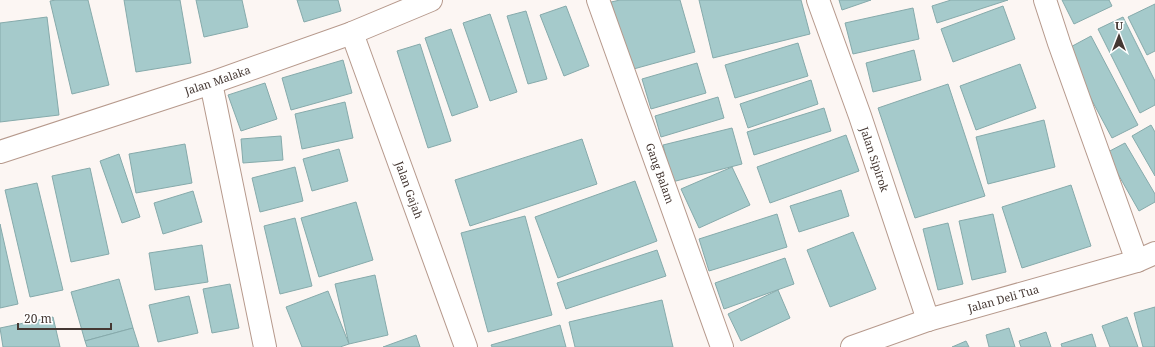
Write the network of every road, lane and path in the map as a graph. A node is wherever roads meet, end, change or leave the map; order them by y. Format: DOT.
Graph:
graph roads {
  1 [pos="431,0"];
  2 [pos="598,0"];
  3 [pos="818,0"];
  4 [pos="1045,0"];
  5 [pos="352,33"];
  6 [pos="211,83"];
  7 [pos="0,152"];
  8 [pos="1146,257"];
  9 [pos="928,320"];
  10 [pos="265,347"];
  11 [pos="466,347"];
  12 [pos="722,347"];
  13 [pos="852,347"];
  1 -- 5 [label="street, Jalan Malaka"];
  2 -- 12 [label="street, Gang Balam"];
  3 -- 9 [label="street, Jalan Sipirok"];
  4 -- 8 [label="street"];
  5 -- 6 [label="street, Jalan Malaka"];
  5 -- 11 [label="street, Jalan Gajah"];
  6 -- 7 [label="street, Jalan Malaka"];
  6 -- 10 [label="street"];
  8 -- 9 [label="street, Jalan Deli Tua"];
  9 -- 13 [label="street, Jalan Deli Tua"];
}
